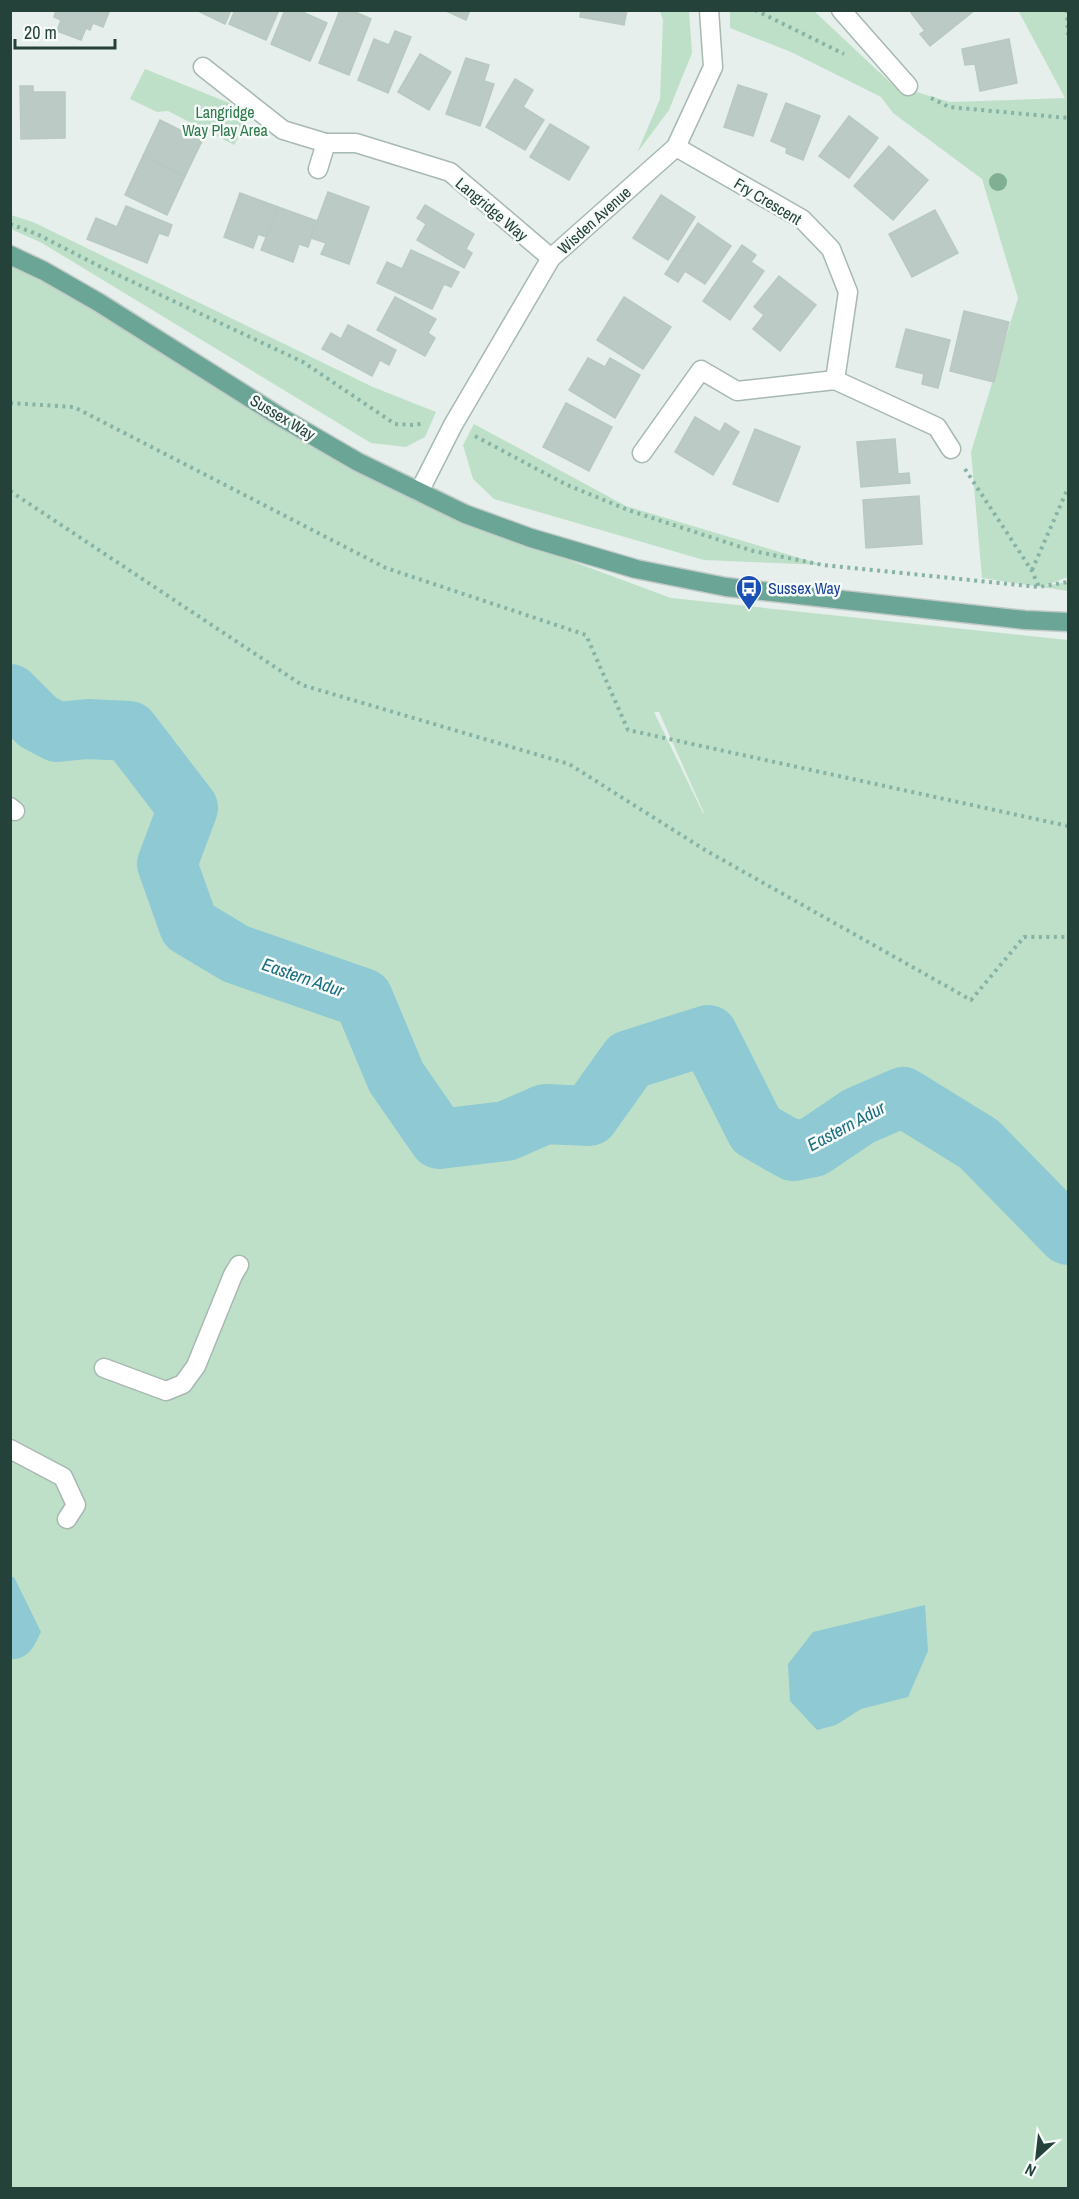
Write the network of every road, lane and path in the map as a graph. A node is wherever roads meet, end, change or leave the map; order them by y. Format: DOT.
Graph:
graph roads {
  1 [pos="709,10"];
  2 [pos="841,10"];
  3 [pos="1067,10"];
  4 [pos="1068,35"];
  5 [pos="203,67"];
  6 [pos="908,86"];
  7 [pos="326,143"];
  8 [pos="676,147"];
  9 [pos="318,170"];
  10 [pos="10,224"];
  11 [pos="10,255"];
  12 [pos="551,258"];
  13 [pos="835,380"];
  14 [pos="10,403"];
  15 [pos="453,425"];
  16 [pos="951,448"];
  17 [pos="642,453"];
  18 [pos="1068,488"];
  19 [pos="10,491"];
  20 [pos="419,492"];
  21 [pos="1032,571"];
  22 [pos="1068,582"];
  23 [pos="1039,587"];
  24 [pos="1068,622"];
  25 [pos="1068,826"];
  26 [pos="1068,937"];
  27 [pos="239,1265"];
  28 [pos="104,1368"];
  29 [pos="10,1449"];
  30 [pos="67,1520"];
  1 -- 8 [label="street, Wisden Avenue"];
  2 -- 6 [label="street"];
  3 -- 4 [label="path"];
  5 -- 7 [label="street, Langridge Way"];
  7 -- 9 [label="street"];
  7 -- 12 [label="street, Langridge Way"];
  8 -- 12 [label="street, Wisden Avenue"];
  8 -- 13 [label="street, Fry Crescent"];
  10 -- 15 [label="path"];
  11 -- 20 [label="main road, Sussex Way"];
  12 -- 15 [label="street, Wisden Avenue"];
  13 -- 16 [label="street"];
  13 -- 17 [label="street"];
  14 -- 25 [label="path"];
  15 -- 20 [label="street, Wisden Avenue"];
  15 -- 23 [label="path"];
  16 -- 21 [label="path"];
  18 -- 21 [label="path"];
  19 -- 26 [label="path"];
  20 -- 24 [label="main road, Sussex Way"];
  21 -- 23 [label="path"];
  22 -- 23 [label="path"];
  27 -- 28 [label="street"];
  29 -- 30 [label="street"];
}
